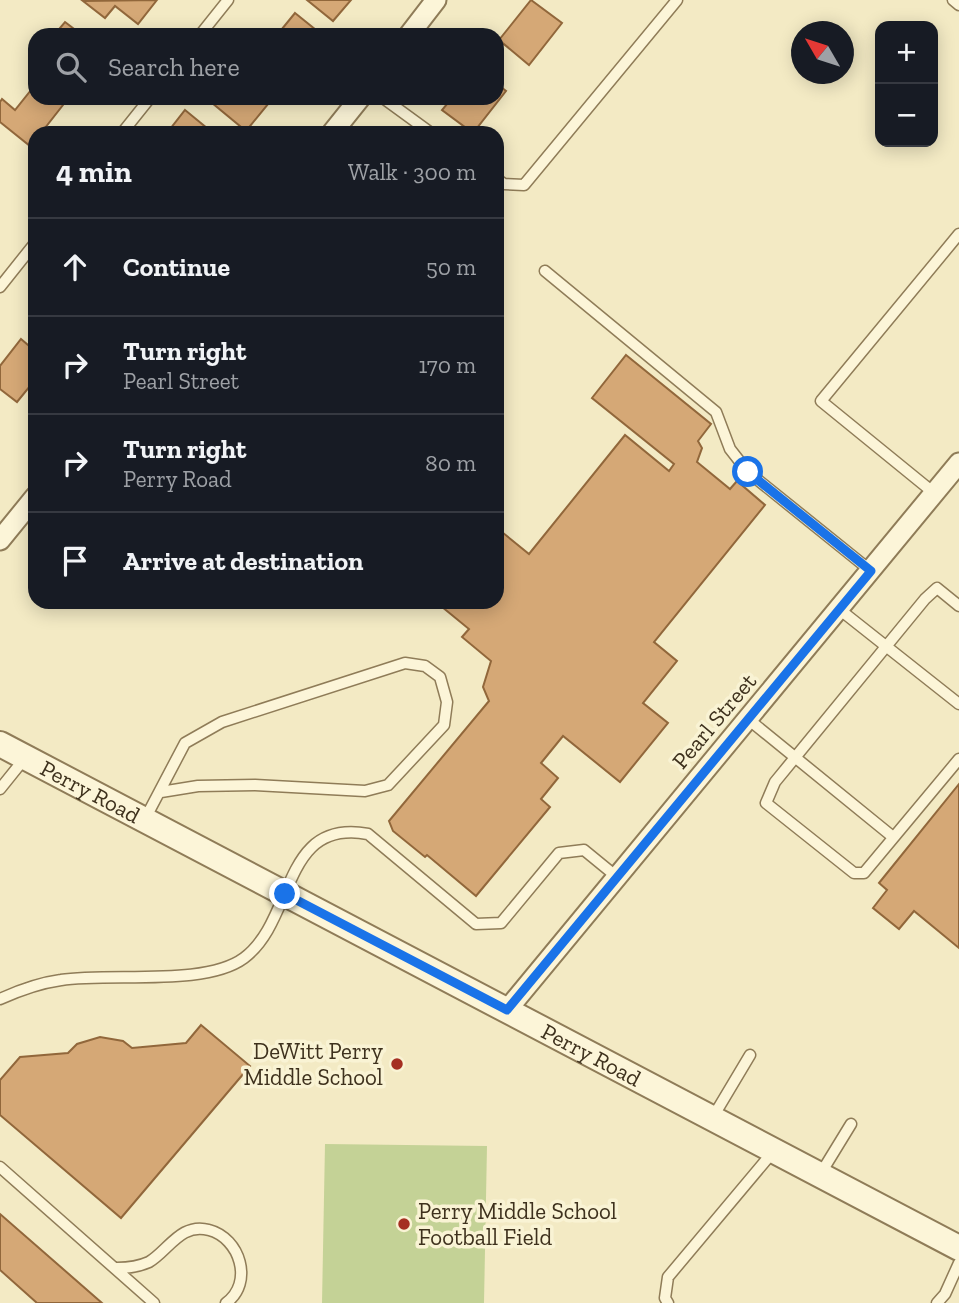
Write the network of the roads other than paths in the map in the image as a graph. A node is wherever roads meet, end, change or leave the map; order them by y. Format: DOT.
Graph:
graph roads {
  1 [pos="228,0"];
  2 [pos="436,0"];
  3 [pos="677,0"];
  4 [pos="953,0"];
  5 [pos="959,5"];
  6 [pos="206,28"];
  7 [pos="414,28"];
  8 [pos="144,105"];
  9 [pos="354,105"];
  10 [pos="393,105"];
  11 [pos="128,126"];
  12 [pos="337,126"];
  13 [pos="421,126"];
  14 [pos="504,184"];
  15 [pos="959,234"];
  16 [pos="28,252"];
  17 [pos="545,271"];
  18 [pos="0,287"];
  19 [pos="959,463"];
  20 [pos="934,494"];
  21 [pos="28,506"];
  22 [pos="0,540"];
  23 [pos="871,571"];
  24 [pos="959,606"];
  25 [pos="839,609"];
  26 [pos="887,646"];
  27 [pos="959,704"];
  28 [pos="748,719"];
  29 [pos="0,744"];
  30 [pos="794,757"];
  31 [pos="25,758"];
  32 [pos="959,759"];
  33 [pos="0,789"];
  34 [pos="160,792"];
  35 [pos="144,821"];
  36 [pos="893,837"];
  37 [pos="617,877"];
  38 [pos="285,894"];
  39 [pos="0,999"];
  40 [pos="507,1010"];
  41 [pos="750,1055"];
  42 [pos="711,1120"];
  43 [pos="851,1124"];
  44 [pos="772,1153"];
  45 [pos="0,1167"];
  46 [pos="820,1177"];
  47 [pos="959,1248"];
  48 [pos="959,1263"];
  49 [pos="117,1268"];
  50 [pos="154,1303"];
  51 [pos="226,1303"];
  52 [pos="668,1303"];
  53 [pos="937,1303"];
  1 -- 6 [label="lane"];
  2 -- 7 [label="street"];
  3 -- 14 [label="lane"];
  4 -- 5 [label="lane"];
  8 -- 11 [label="lane"];
  9 -- 12 [label="street"];
  10 -- 13 [label="lane"];
  15 -- 20 [label="lane"];
  16 -- 18 [label="lane"];
  17 -- 23 [label="lane"];
  19 -- 20 [label="street, Pearl Street"];
  20 -- 23 [label="street, Pearl Street"];
  21 -- 22 [label="street"];
  23 -- 25 [label="street, Pearl Street"];
  24 -- 26 [label="lane"];
  25 -- 26 [label="lane"];
  25 -- 28 [label="street, Pearl Street"];
  26 -- 27 [label="lane"];
  26 -- 30 [label="lane"];
  28 -- 30 [label="lane"];
  28 -- 37 [label="street, Pearl Street"];
  29 -- 31 [label="street, Perry Road"];
  30 -- 36 [label="lane"];
  30 -- 36 [label="lane"];
  31 -- 33 [label="lane"];
  31 -- 35 [label="street, Perry Road"];
  32 -- 36 [label="lane"];
  34 -- 34 [label="lane"];
  34 -- 35 [label="lane"];
  35 -- 38 [label="street, Perry Road"];
  37 -- 38 [label="lane"];
  37 -- 40 [label="street, Pearl Street"];
  38 -- 39 [label="lane"];
  38 -- 40 [label="street, Perry Road"];
  40 -- 42 [label="street, Perry Road"];
  41 -- 42 [label="lane"];
  42 -- 44 [label="street, Perry Road"];
  43 -- 46 [label="lane"];
  44 -- 46 [label="street, Perry Road"];
  44 -- 52 [label="lane"];
  45 -- 49 [label="lane"];
  46 -- 47 [label="street, Perry Road"];
  48 -- 53 [label="lane"];
  49 -- 50 [label="lane"];
  49 -- 51 [label="lane"];
}
